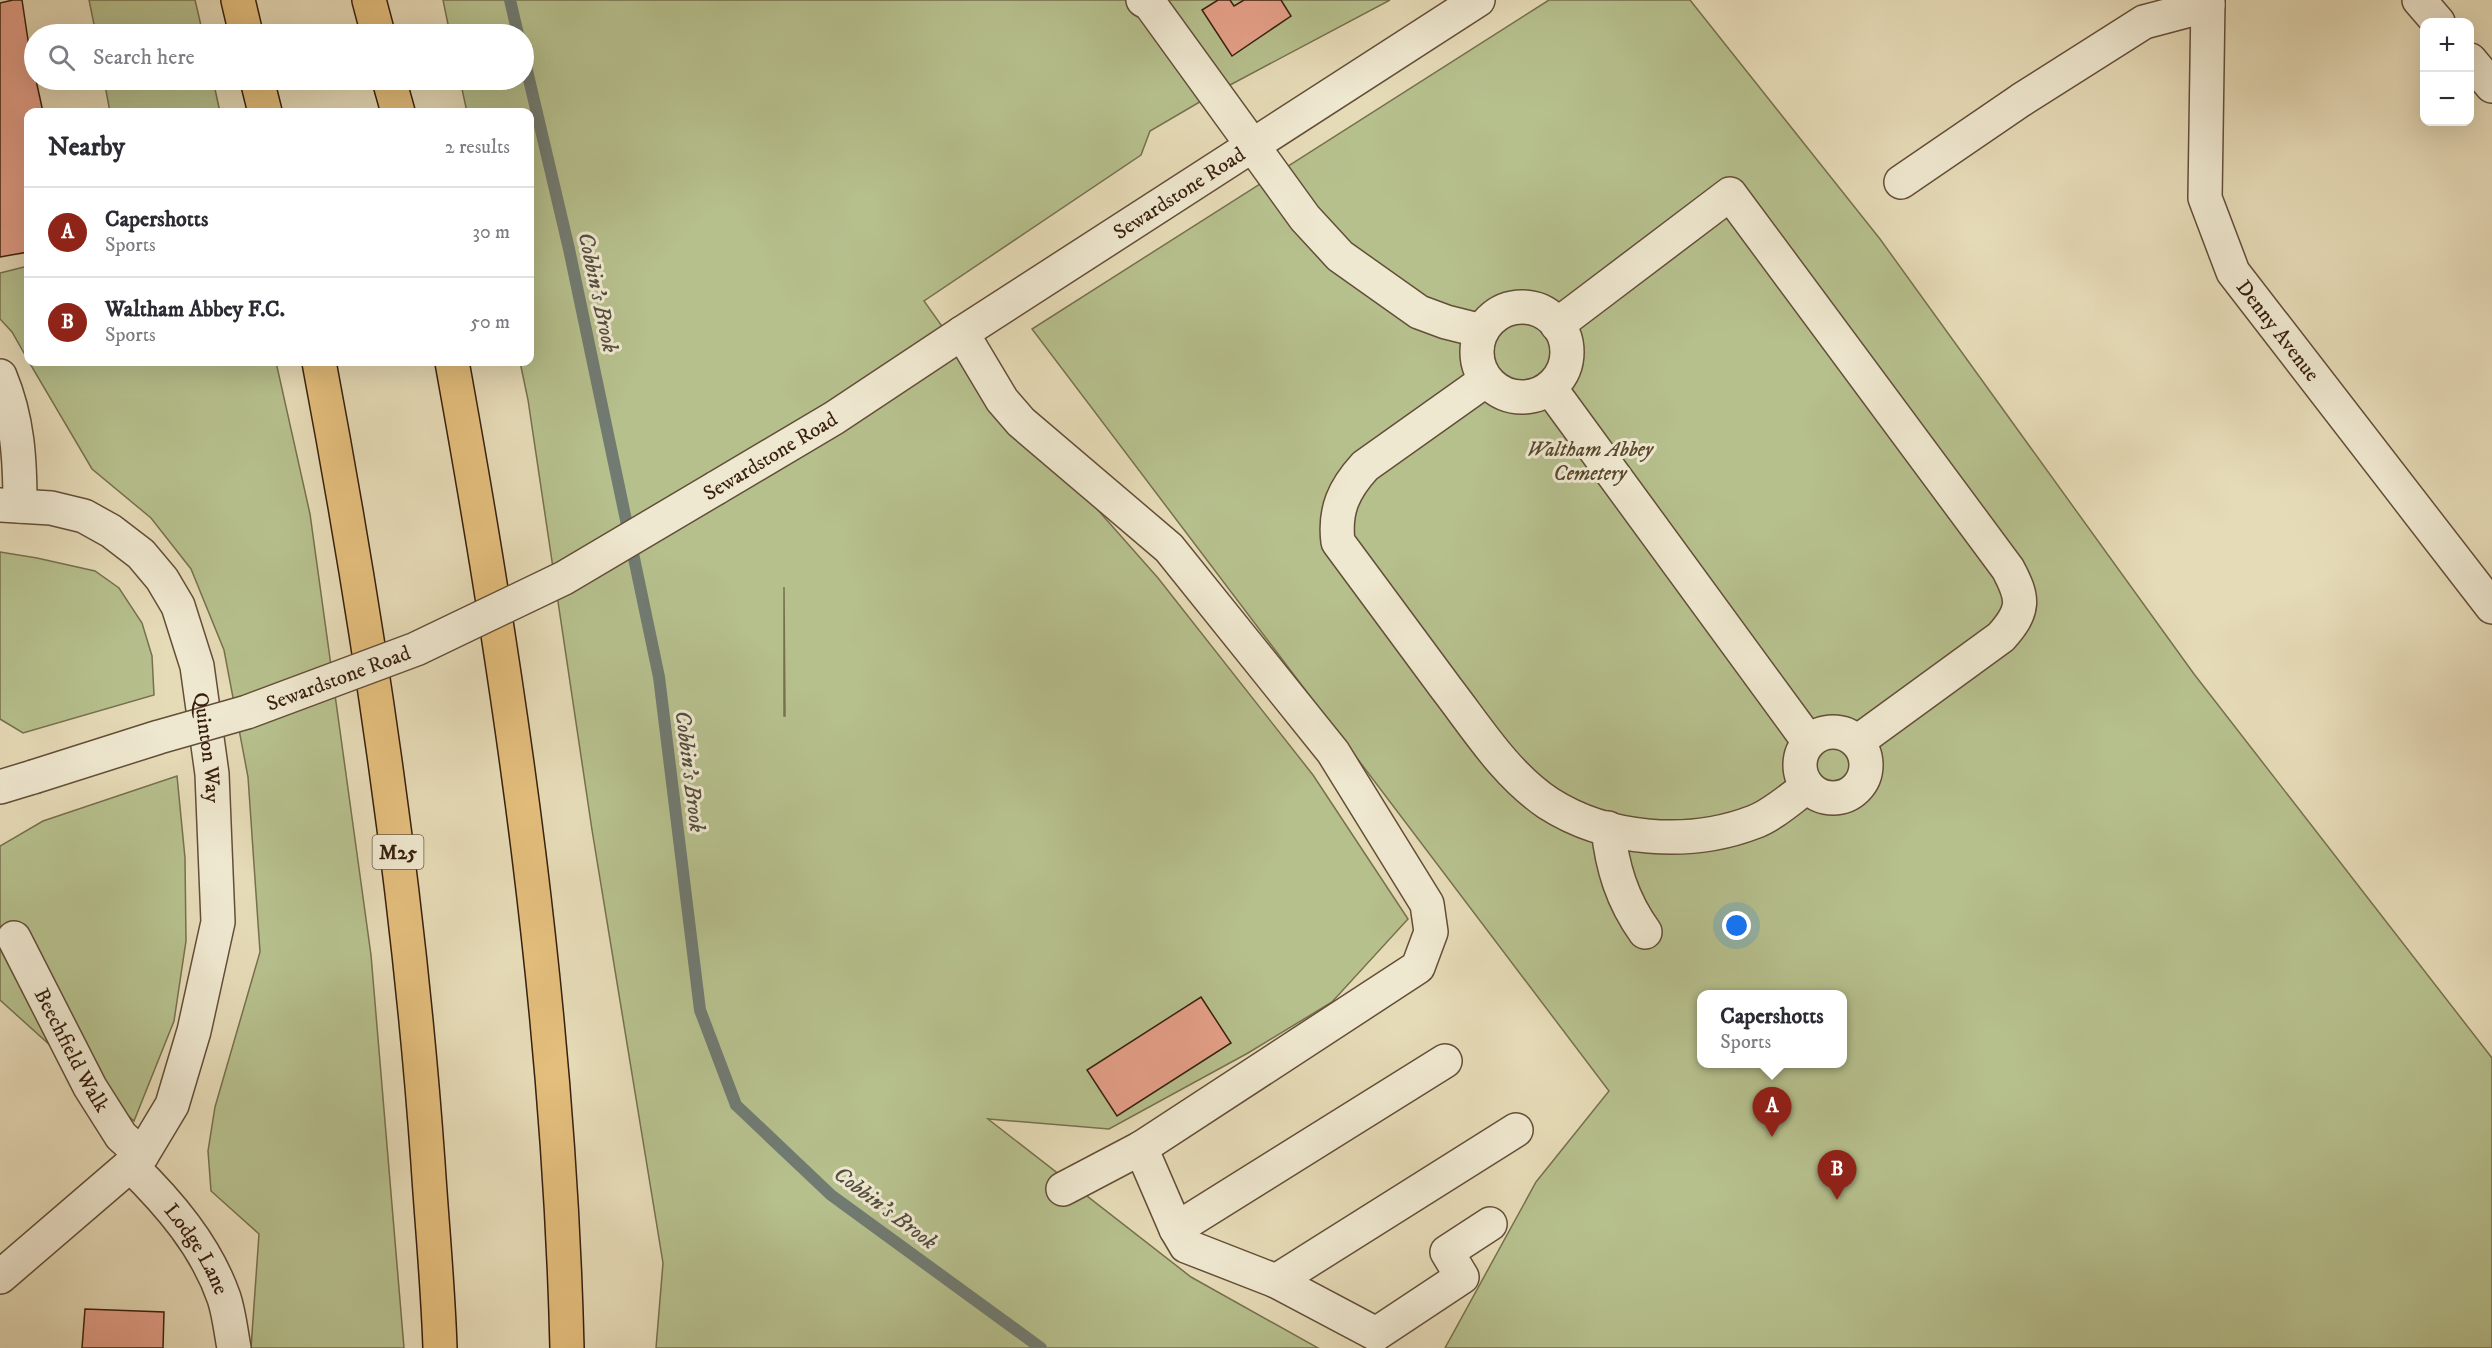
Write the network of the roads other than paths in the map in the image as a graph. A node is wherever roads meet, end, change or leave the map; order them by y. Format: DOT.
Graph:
graph roads {
  1 [pos="238,0"];
  2 [pos="369,0"];
  3 [pos="1143,0"];
  4 [pos="1478,0"];
  5 [pos="2420,0"];
  6 [pos="2208,2"];
  7 [pos="2435,18"];
  8 [pos="244,24"];
  9 [pos="375,24"];
  10 [pos="2474,66"];
  11 [pos="2492,86"];
  12 [pos="260,90"];
  13 [pos="392,90"];
  14 [pos="264,108"];
  15 [pos="397,108"];
  16 [pos="1253,145"];
  17 [pos="1901,182"];
  18 [pos="1557,324"];
  19 [pos="1482,331"];
  20 [pos="962,333"];
  21 [pos="320,366"];
  22 [pos="453,366"];
  23 [pos="0,376"];
  24 [pos="1486,380"];
  25 [pos="1550,388"];
  26 [pos="10,505"];
  27 [pos="2492,607"];
  28 [pos="1809,742"];
  29 [pos="1857,742"];
  30 [pos="0,787"];
  31 [pos="1807,787"];
  32 [pos="1608,828"];
  33 [pos="1645,932"];
  34 [pos="14,938"];
  35 [pos="1444,1061"];
  36 [pos="1516,1130"];
  37 [pos="1142,1148"];
  38 [pos="136,1160"];
  39 [pos="1063,1189"];
  40 [pos="1490,1224"];
  41 [pos="1176,1229"];
  42 [pos="0,1277"];
  43 [pos="1276,1281"];
  44 [pos="234,1348"];
  45 [pos="440,1348"];
  46 [pos="567,1348"];
  1 -- 8 [label="highway"];
  2 -- 9 [label="highway"];
  3 -- 16 [label="street"];
  4 -- 16 [label="street, Sewardstone Road"];
  5 -- 7 [label="street"];
  6 -- 17 [label="street"];
  6 -- 27 [label="street, Denny Avenue"];
  10 -- 11 [label="street"];
  12 -- 14 [label="highway"];
  13 -- 15 [label="highway"];
  16 -- 19 [label="street"];
  16 -- 20 [label="street, Sewardstone Road"];
  18 -- 19 [label="street"];
  18 -- 25 [label="street"];
  18 -- 29 [label="street"];
  19 -- 24 [label="street"];
  20 -- 30 [label="street, Sewardstone Road, bridge"];
  20 -- 37 [label="street"];
  21 -- 45 [label="highway, M25"];
  22 -- 46 [label="highway"];
  23 -- 26 [label="street"];
  24 -- 25 [label="street"];
  24 -- 32 [label="street"];
  25 -- 28 [label="street"];
  26 -- 38 [label="street, Quinton Way"];
  28 -- 29 [label="street"];
  28 -- 31 [label="street"];
  29 -- 31 [label="street"];
  31 -- 32 [label="street"];
  32 -- 33 [label="street"];
  34 -- 38 [label="street, Beechfield Walk"];
  35 -- 41 [label="street"];
  36 -- 43 [label="street"];
  37 -- 39 [label="street"];
  37 -- 41 [label="street"];
  38 -- 42 [label="street"];
  38 -- 44 [label="street, Lodge Lane"];
  40 -- 43 [label="street"];
  41 -- 43 [label="street"];
}
